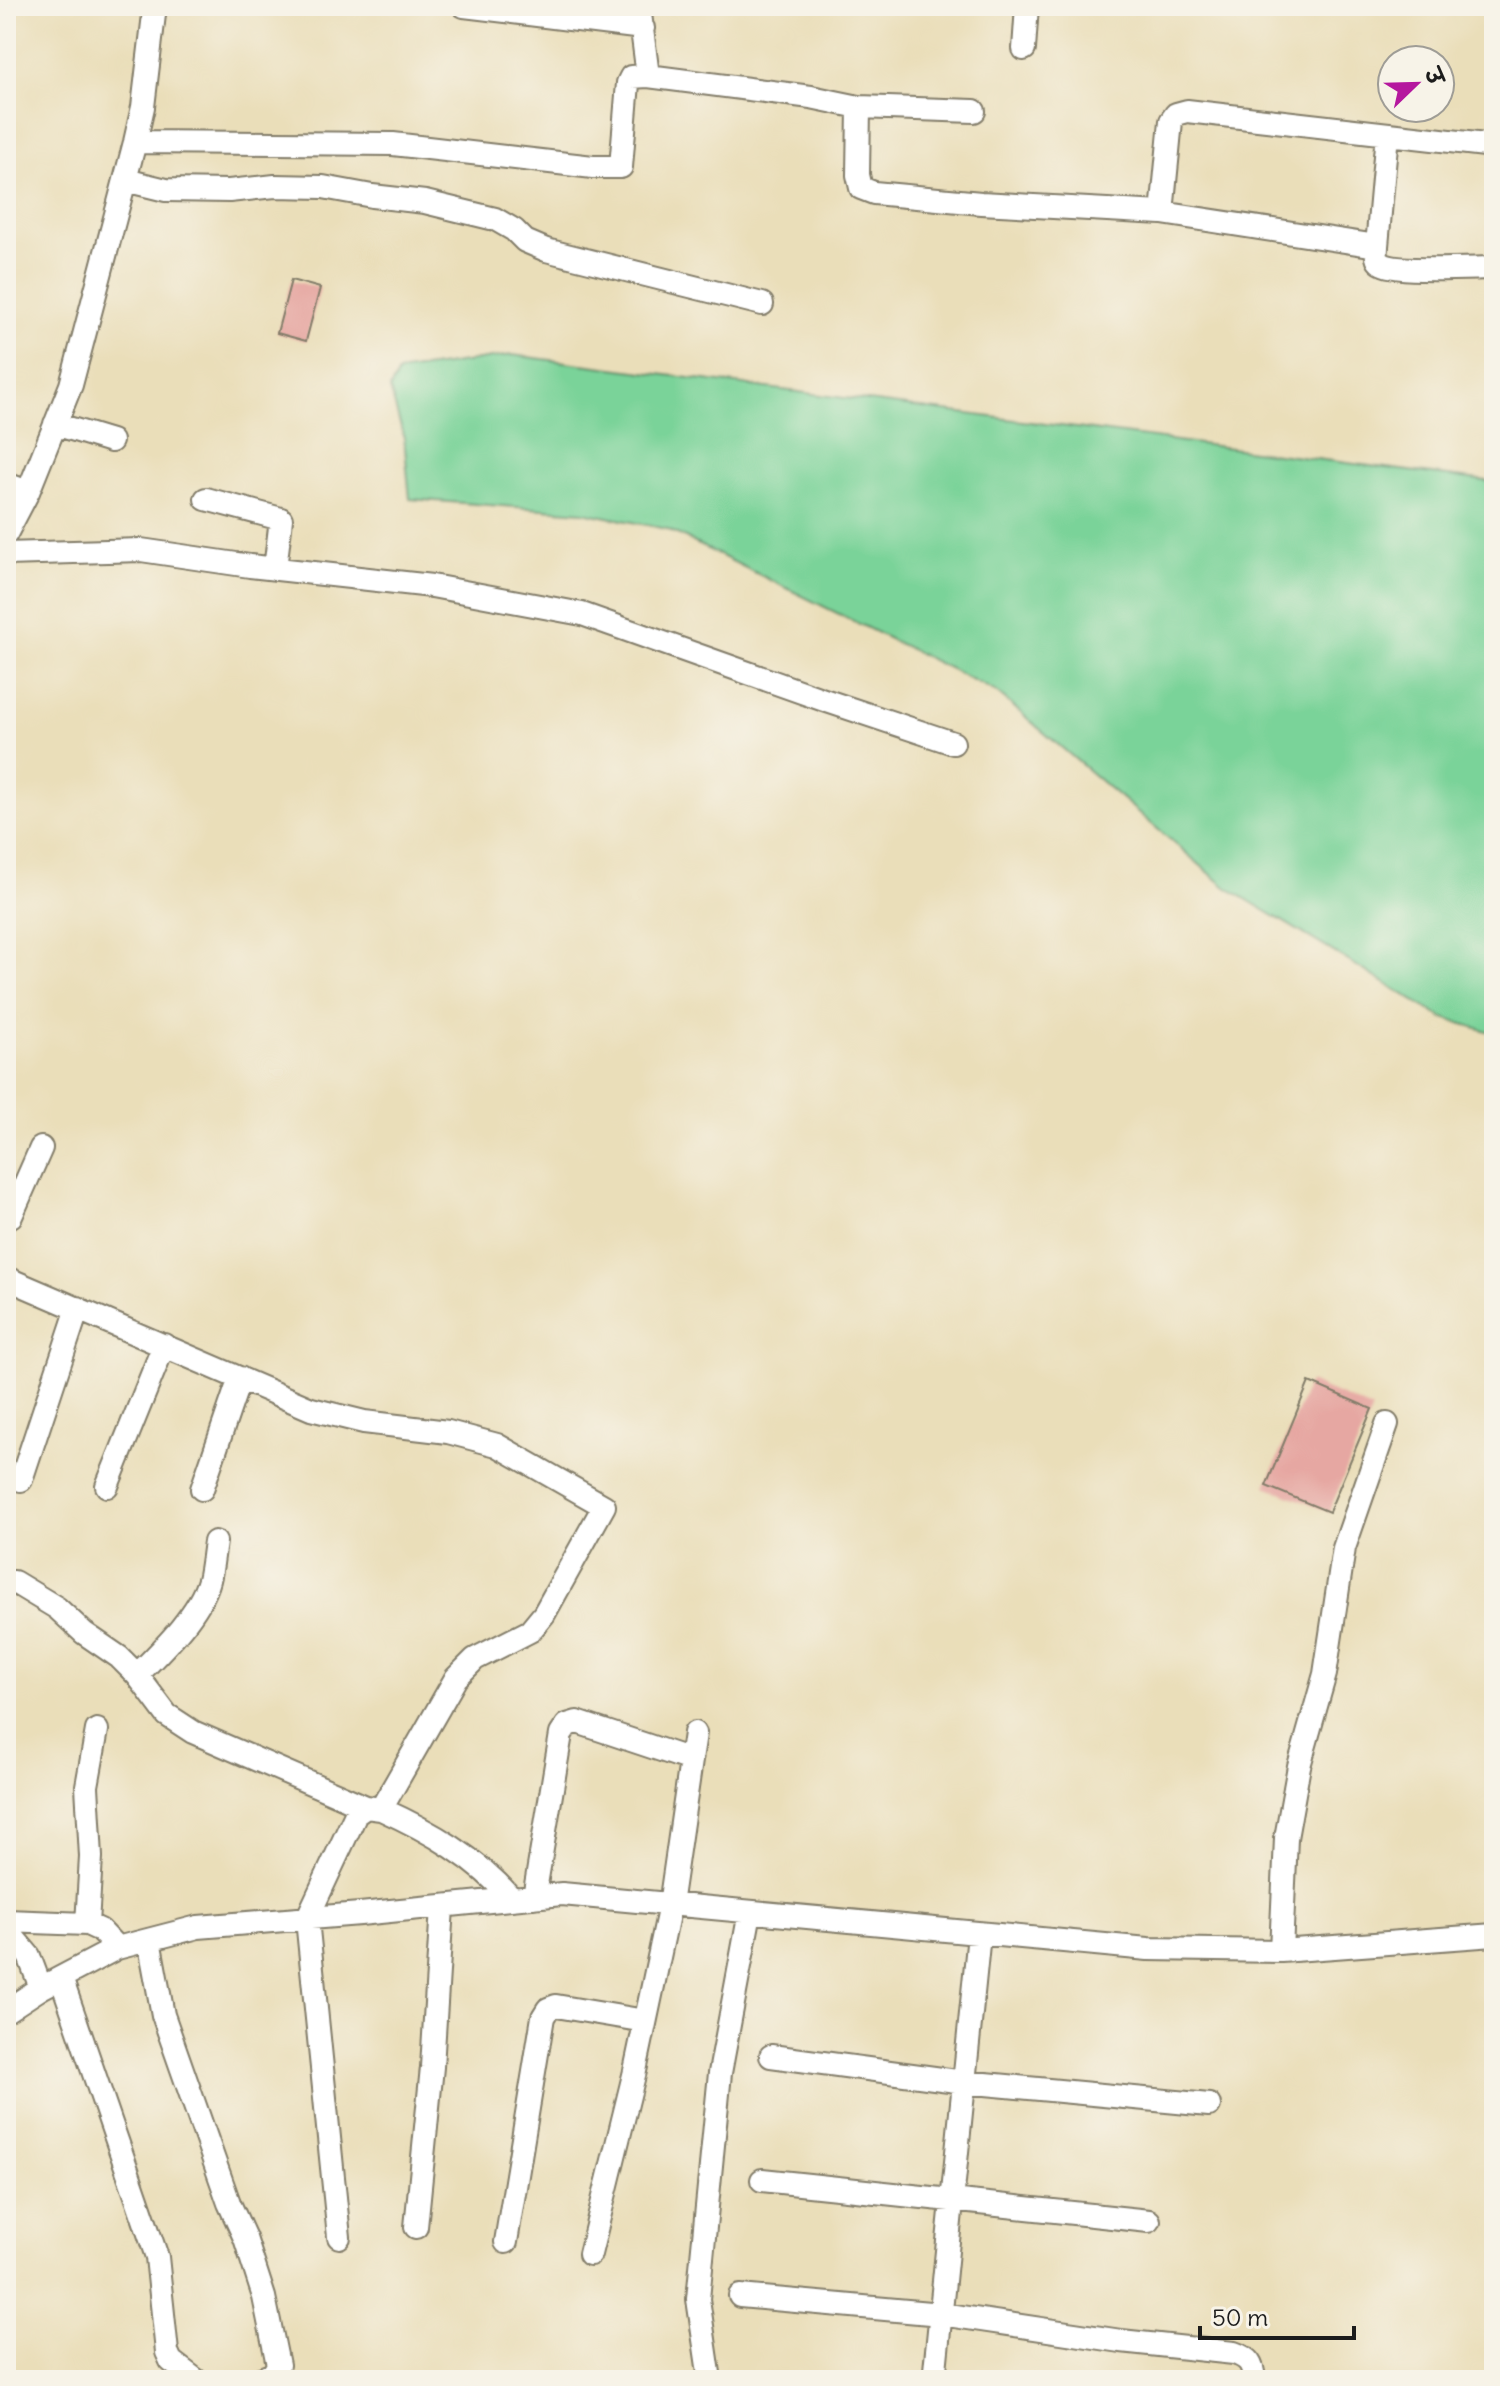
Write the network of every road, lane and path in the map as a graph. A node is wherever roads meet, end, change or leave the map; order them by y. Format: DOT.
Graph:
graph roads {
  1 [pos="155,6"];
  2 [pos="464,6"];
  3 [pos="1027,6"];
  4 [pos="641,17"];
  5 [pos="1024,49"];
  6 [pos="648,76"];
  7 [pos="859,107"];
  8 [pos="974,111"];
  9 [pos="1387,134"];
  10 [pos="135,142"];
  11 [pos="1494,146"];
  12 [pos="125,180"];
  13 [pos="1162,213"];
  14 [pos="1377,246"];
  15 [pos="1494,268"];
  16 [pos="762,304"];
  17 [pos="55,424"];
  18 [pos="111,441"];
  19 [pos="6,484"];
  20 [pos="28,492"];
  21 [pos="206,499"];
  22 [pos="6,534"];
  23 [pos="6,554"];
  24 [pos="275,569"];
  25 [pos="953,743"];
  26 [pos="41,1148"];
  27 [pos="8,1221"];
  28 [pos="6,1278"];
  29 [pos="78,1308"];
  30 [pos="164,1345"];
  31 [pos="240,1378"];
  32 [pos="1387,1424"];
  33 [pos="21,1480"];
  34 [pos="107,1486"];
  35 [pos="202,1489"];
  36 [pos="215,1542"];
  37 [pos="6,1582"];
  38 [pos="137,1675"];
  39 [pos="97,1730"];
  40 [pos="695,1733"];
  41 [pos="691,1760"];
  42 [pos="374,1808"];
  43 [pos="523,1898"];
  44 [pos="670,1905"];
  45 [pos="442,1907"];
  46 [pos="750,1912"];
  47 [pos="307,1919"];
  48 [pos="6,1921"];
  49 [pos="87,1924"];
  50 [pos="6,1929"];
  51 [pos="979,1934"];
  52 [pos="1494,1935"];
  53 [pos="149,1940"];
  54 [pos="117,1948"];
  55 [pos="1281,1951"];
  56 [pos="61,1978"];
  57 [pos="41,1988"];
  58 [pos="6,2011"];
  59 [pos="645,2021"];
  60 [pos="771,2056"];
  61 [pos="964,2082"];
  62 [pos="1209,2105"];
  63 [pos="762,2180"];
  64 [pos="952,2199"];
  65 [pos="1149,2221"];
  66 [pos="416,2227"];
  67 [pos="339,2237"];
  68 [pos="506,2242"];
  69 [pos="590,2254"];
  70 [pos="740,2296"];
  71 [pos="941,2314"];
  72 [pos="196,2380"];
  73 [pos="258,2380"];
  74 [pos="710,2380"];
  75 [pos="934,2380"];
  76 [pos="1254,2380"];
  1 -- 10 [label="street"];
  2 -- 4 [label="street"];
  3 -- 5 [label="street"];
  4 -- 6 [label="street"];
  6 -- 7 [label="street"];
  6 -- 10 [label="street"];
  7 -- 8 [label="street"];
  7 -- 13 [label="street"];
  9 -- 11 [label="street"];
  9 -- 13 [label="street"];
  9 -- 14 [label="street"];
  10 -- 12 [label="street"];
  12 -- 16 [label="street"];
  12 -- 17 [label="street"];
  13 -- 14 [label="street"];
  14 -- 15 [label="street"];
  17 -- 18 [label="street"];
  17 -- 20 [label="street"];
  19 -- 20 [label="street"];
  20 -- 22 [label="street"];
  21 -- 24 [label="street"];
  23 -- 24 [label="street"];
  24 -- 25 [label="street"];
  26 -- 27 [label="street"];
  28 -- 29 [label="street"];
  29 -- 30 [label="street"];
  29 -- 33 [label="street"];
  30 -- 31 [label="street"];
  30 -- 34 [label="street"];
  31 -- 35 [label="street"];
  31 -- 42 [label="street"];
  32 -- 55 [label="street"];
  36 -- 38 [label="street"];
  37 -- 38 [label="street"];
  38 -- 42 [label="street"];
  39 -- 49 [label="street"];
  40 -- 41 [label="street"];
  41 -- 43 [label="street"];
  41 -- 44 [label="street"];
  42 -- 43 [label="street"];
  42 -- 47 [label="street"];
  43 -- 44 [label="street"];
  43 -- 45 [label="street"];
  44 -- 46 [label="street"];
  44 -- 59 [label="street"];
  45 -- 47 [label="street"];
  45 -- 66 [label="street"];
  46 -- 51 [label="street"];
  46 -- 74 [label="street"];
  47 -- 53 [label="street"];
  47 -- 67 [label="street"];
  48 -- 49 [label="street"];
  49 -- 54 [label="street"];
  50 -- 57 [label="street"];
  51 -- 55 [label="street"];
  51 -- 61 [label="street"];
  52 -- 55 [label="street"];
  53 -- 54 [label="street"];
  53 -- 73 [label="street"];
  54 -- 56 [label="street"];
  56 -- 57 [label="street"];
  56 -- 72 [label="street"];
  57 -- 58 [label="street"];
  59 -- 68 [label="street"];
  59 -- 69 [label="street"];
  60 -- 61 [label="street"];
  61 -- 62 [label="street"];
  61 -- 64 [label="street"];
  63 -- 64 [label="street"];
  64 -- 65 [label="street"];
  64 -- 71 [label="street"];
  70 -- 71 [label="street"];
  71 -- 75 [label="street"];
  71 -- 76 [label="street"];
}
